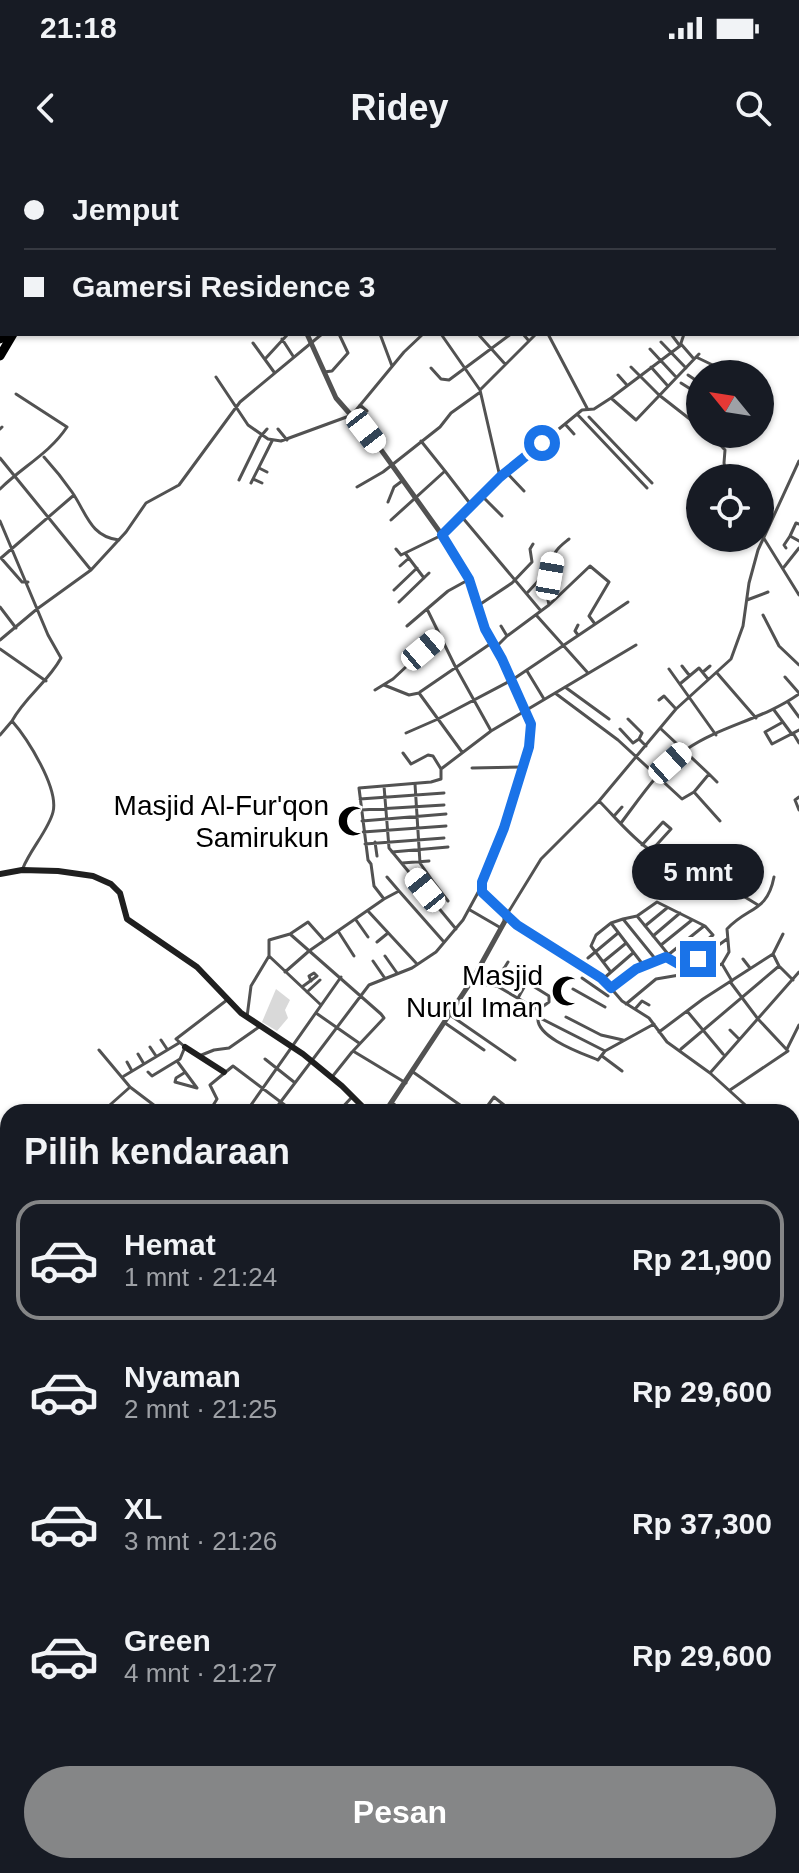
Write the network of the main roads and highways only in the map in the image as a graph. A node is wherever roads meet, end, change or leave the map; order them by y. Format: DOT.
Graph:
graph roads {
  1 [pos="12,336"];
  2 [pos="0,356"];
  3 [pos="0,874"];
  4 [pos="182,1044"];
  5 [pos="224,1072"];
  6 [pos="360,1104"];
  1 -- 2 [label="highway"];
  3 -- 6 [label="main road"];
  4 -- 5 [label="main road"];
}
